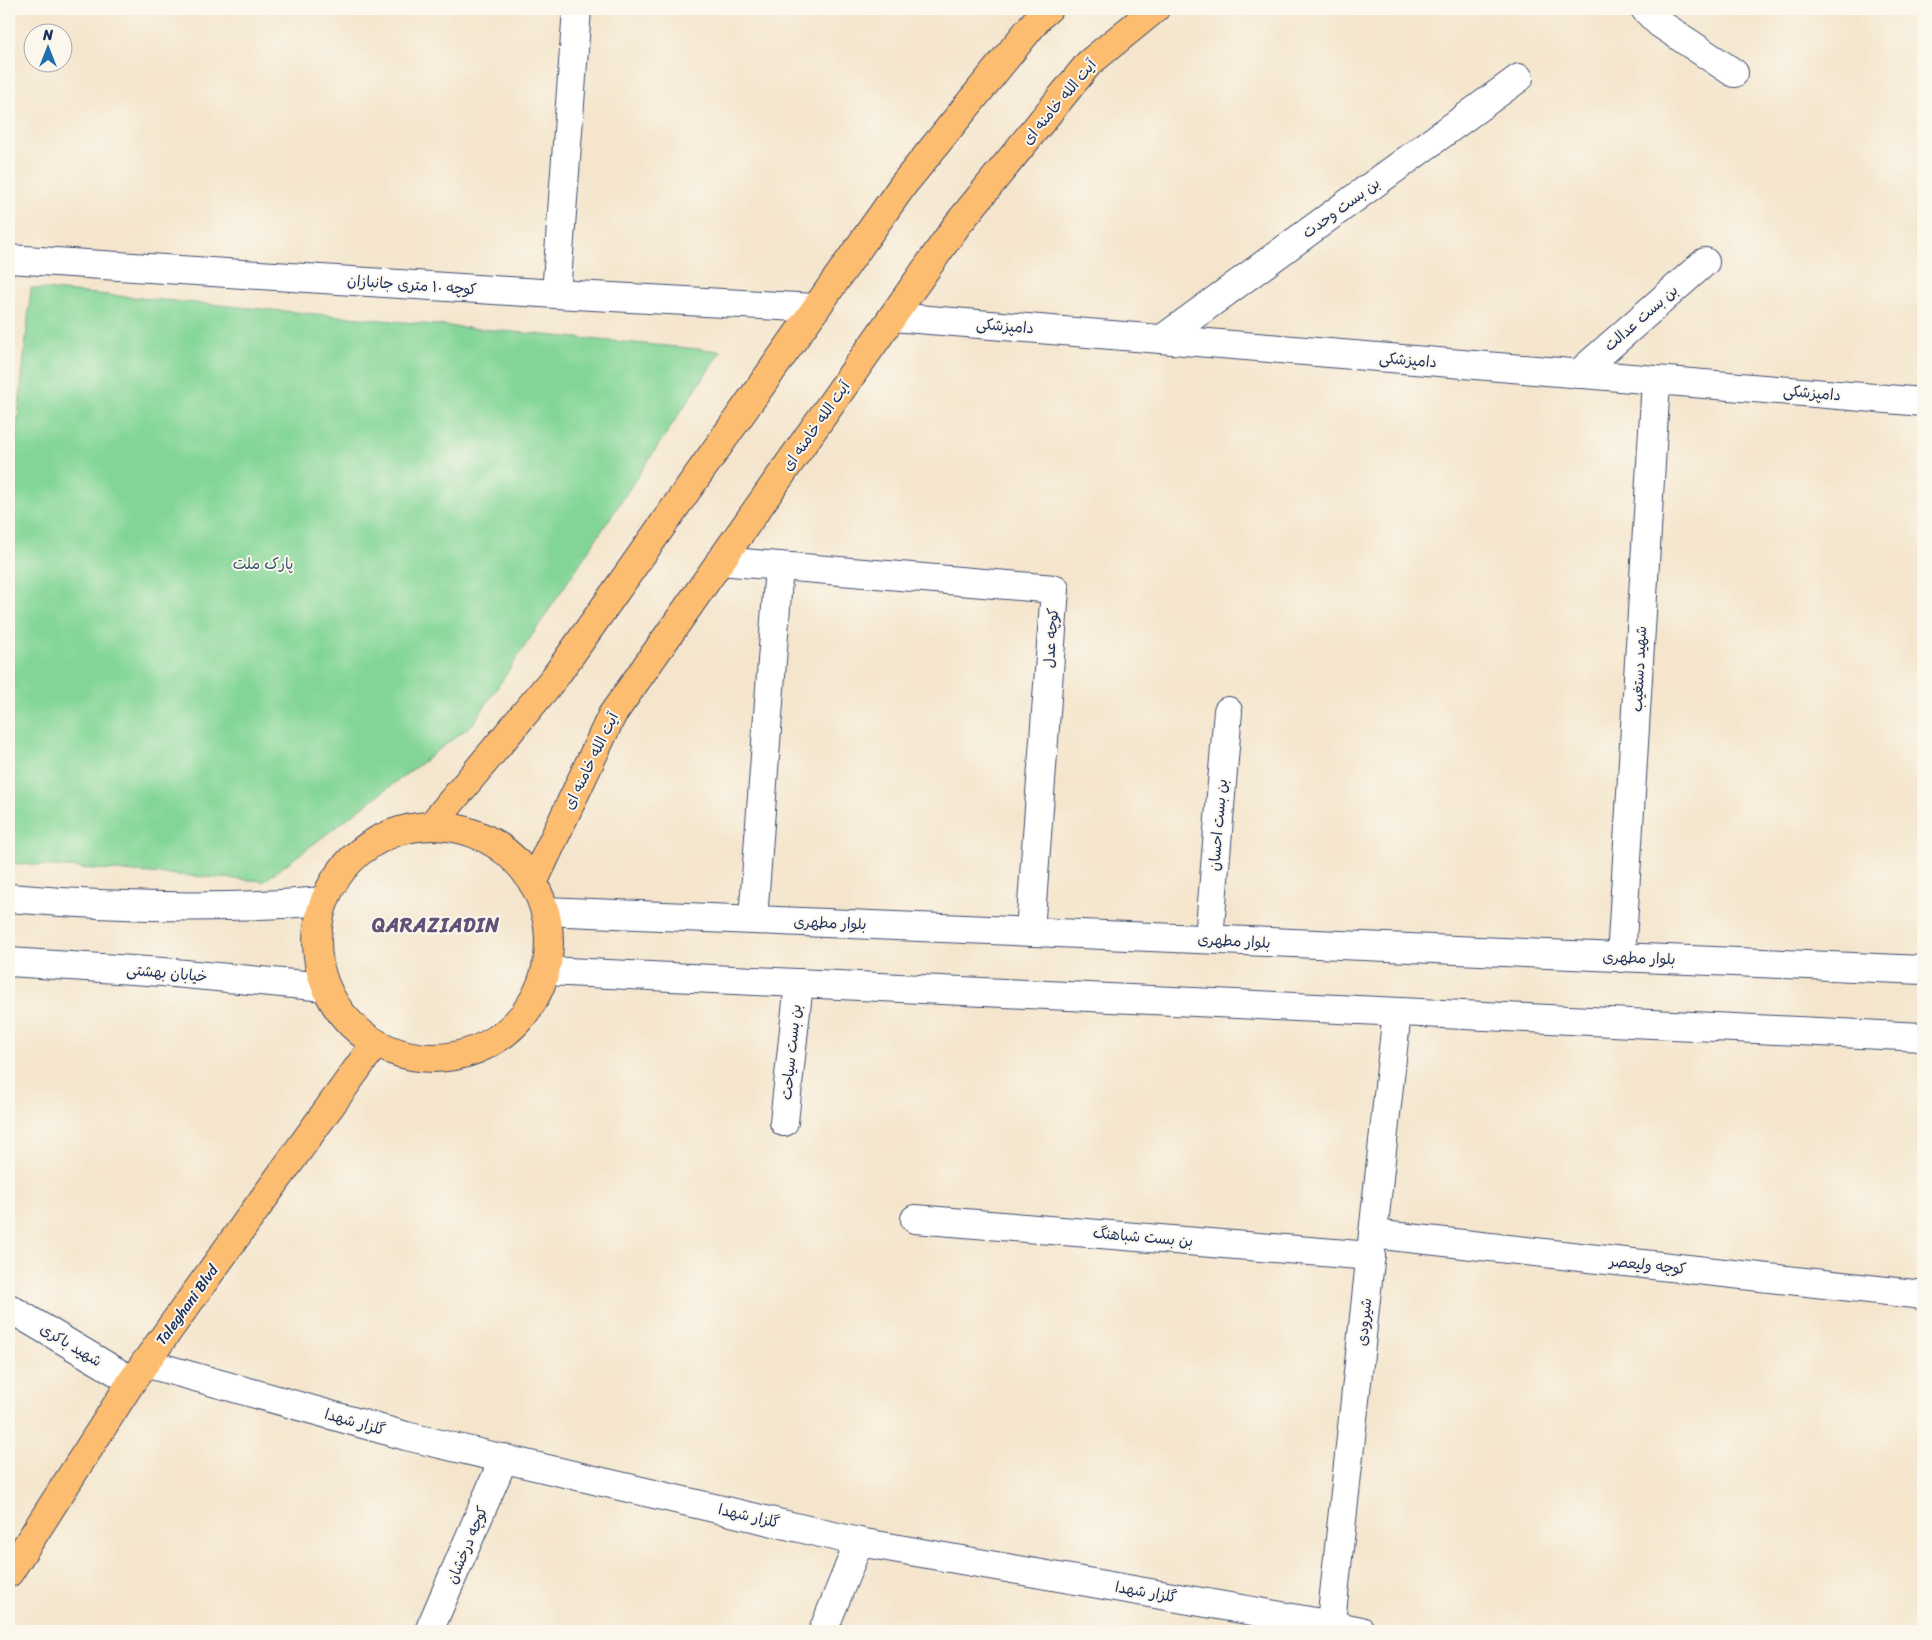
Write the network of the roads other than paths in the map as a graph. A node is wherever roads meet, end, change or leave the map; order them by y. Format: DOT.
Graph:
graph roads {
  1 [pos="577,9"];
  2 [pos="1048,9"];
  3 [pos="1155,9"];
  4 [pos="1645,9"];
  5 [pos="1734,73"];
  6 [pos="1519,78"];
  7 [pos="9,259"];
  8 [pos="1705,262"];
  9 [pos="556,294"];
  10 [pos="816,308"];
  11 [pos="893,317"];
  12 [pos="1162,339"];
  13 [pos="1578,374"];
  14 [pos="1656,381"];
  15 [pos="1923,402"];
  16 [pos="720,561"];
  17 [pos="779,566"];
  18 [pos="1228,712"];
  19 [pos="431,826"];
  20 [pos="533,883"];
  21 [pos="9,898"];
  22 [pos="324,901"];
  23 [pos="545,911"];
  24 [pos="753,919"];
  25 [pos="1030,932"];
  26 [pos="1209,940"];
  27 [pos="1621,958"];
  28 [pos="9,962"];
  29 [pos="1923,970"];
  30 [pos="546,971"];
  31 [pos="798,983"];
  32 [pos="326,987"];
  33 [pos="1397,1012"];
  34 [pos="1923,1037"];
  35 [pos="375,1044"];
  36 [pos="784,1122"];
  37 [pos="915,1219"];
  38 [pos="1372,1245"];
  39 [pos="1923,1295"];
  40 [pos="9,1308"];
  41 [pos="139,1372"];
  42 [pos="504,1458"];
  43 [pos="859,1542"];
  44 [pos="9,1573"];
  45 [pos="1331,1628"];
  46 [pos="429,1631"];
  47 [pos="823,1631"];
  48 [pos="1361,1631"];
  1 -- 9 [label="street"];
  2 -- 10 [label="main road"];
  3 -- 11 [label="main road, آیت الله خامنه ای"];
  4 -- 5 [label="street"];
  6 -- 12 [label="street, بن بست وحدت"];
  7 -- 9 [label="street, کوچه ۱۰ متری جانبازان"];
  8 -- 13 [label="street, بن بست عدالت"];
  9 -- 10 [label="street, کوچه ۱۰ متری جانبازان"];
  10 -- 19 [label="main road"];
  11 -- 12 [label="street, دامپزشکی"];
  11 -- 16 [label="main road, آیت الله خامنه ای"];
  12 -- 13 [label="street, دامپزشکی"];
  13 -- 14 [label="street, دامپزشکی"];
  14 -- 15 [label="street, دامپزشکی"];
  14 -- 27 [label="street, شهید دستغیب"];
  16 -- 17 [label="street, کوچه عدل"];
  16 -- 20 [label="main road, آیت الله خامنه ای"];
  17 -- 24 [label="street"];
  17 -- 25 [label="street, کوچه عدل"];
  18 -- 26 [label="street, بن بست احسان"];
  19 -- 20 [label="main road"];
  19 -- 22 [label="main road"];
  20 -- 23 [label="main road"];
  21 -- 22 [label="street"];
  22 -- 32 [label="main road"];
  23 -- 24 [label="street, بلوار مطهری"];
  23 -- 30 [label="main road"];
  24 -- 25 [label="street, بلوار مطهری"];
  25 -- 26 [label="street, بلوار مطهری"];
  26 -- 27 [label="street, بلوار مطهری"];
  27 -- 29 [label="street, بلوار مطهری"];
  28 -- 32 [label="street, خیابان بهشتی"];
  30 -- 31 [label="street"];
  30 -- 35 [label="main road"];
  31 -- 33 [label="street"];
  31 -- 36 [label="street, بن بست سیاحت"];
  32 -- 35 [label="main road"];
  33 -- 34 [label="street"];
  33 -- 38 [label="street, شیرودی"];
  35 -- 41 [label="main road, Taleghani Blvd"];
  37 -- 38 [label="street, بن بست شباهنگ"];
  38 -- 39 [label="street, کوچه ولیعصر"];
  38 -- 45 [label="street, شیرودی"];
  40 -- 41 [label="street, شهید باکری"];
  41 -- 42 [label="street, گلزار شهدا"];
  41 -- 44 [label="main road, Taleghani Blvd"];
  42 -- 43 [label="street, گلزار شهدا"];
  42 -- 46 [label="street, کوچه درخشان"];
  43 -- 45 [label="street, گلزار شهدا"];
  43 -- 47 [label="street"];
  45 -- 48 [label="street, گلزار شهدا"];
}
